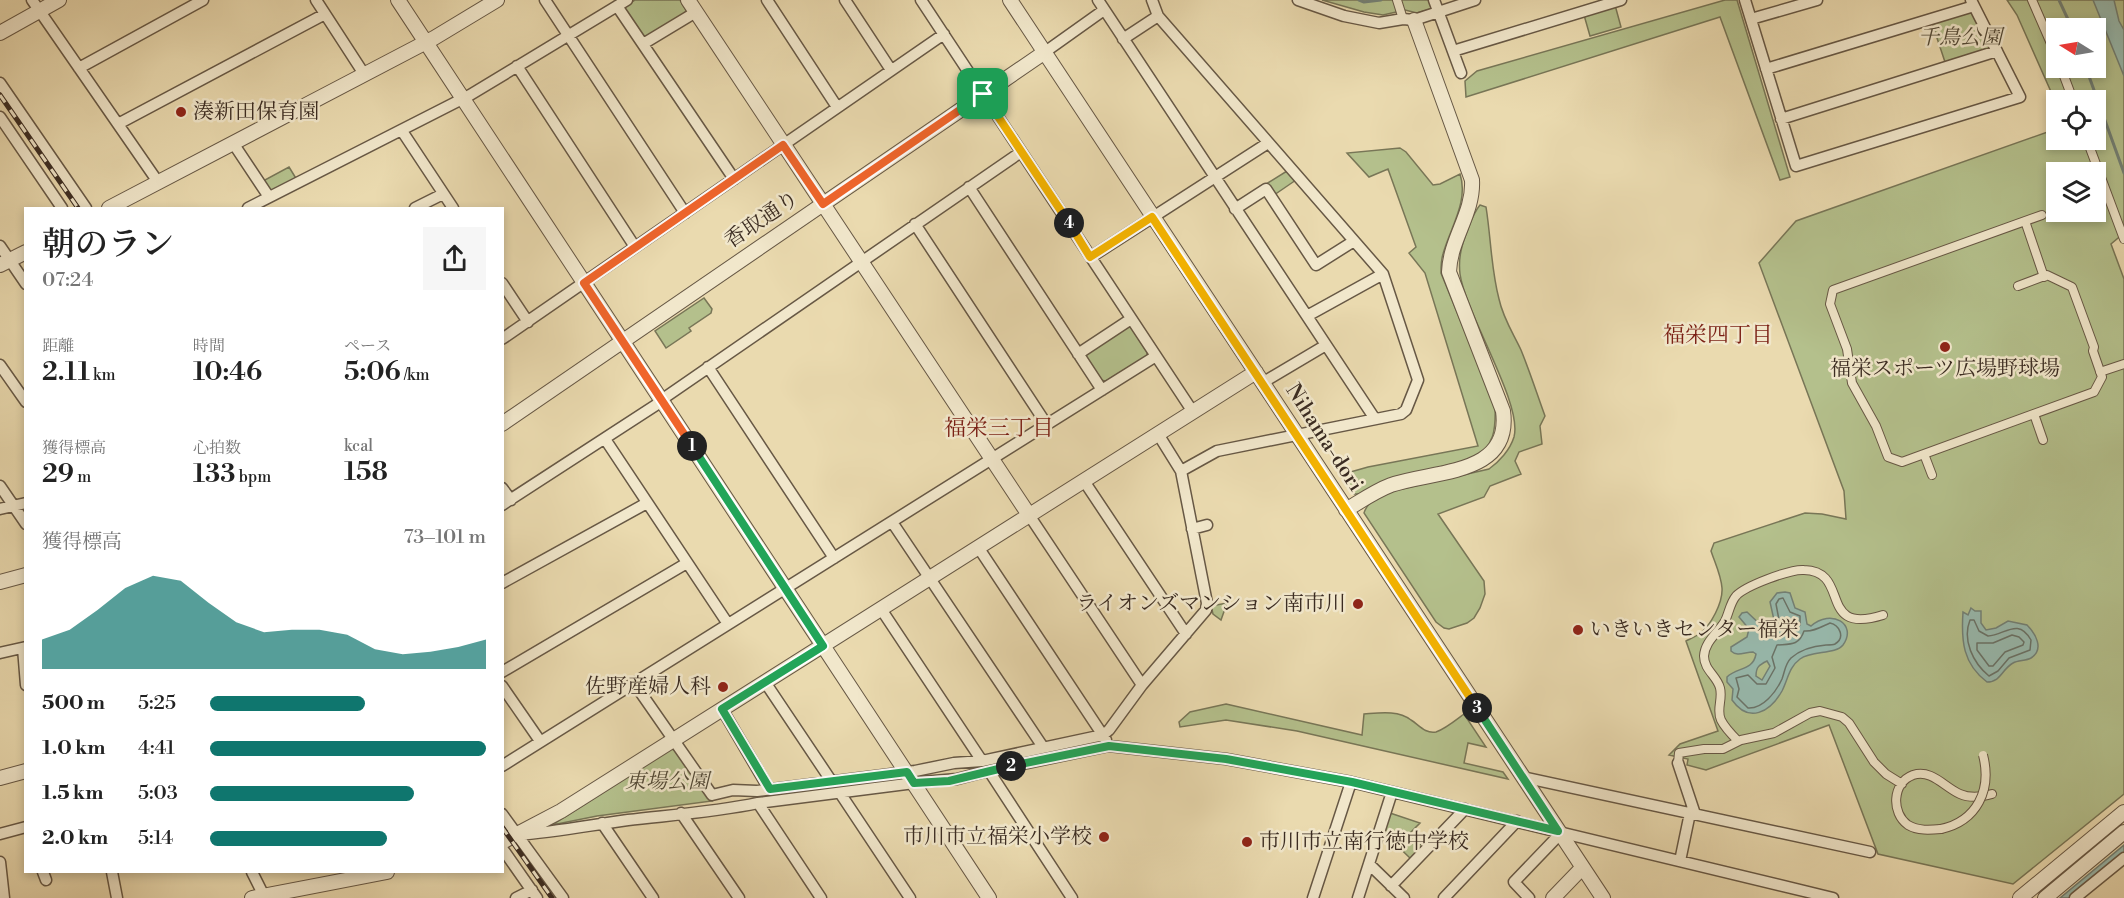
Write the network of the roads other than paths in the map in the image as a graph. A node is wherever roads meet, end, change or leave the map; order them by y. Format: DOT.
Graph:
graph roads {
  1 [pos="59,0"];
  2 [pos="203,0"];
  3 [pos="316,0"];
  4 [pos="398,0"];
  5 [pos="497,0"];
  6 [pos="545,0"];
  7 [pos="688,0"];
  8 [pos="767,0"];
  9 [pos="845,0"];
  10 [pos="921,0"];
  11 [pos="1010,0"];
  12 [pos="1152,0"];
  13 [pos="1298,0"];
  14 [pos="1397,0"];
  15 [pos="1434,0"];
  16 [pos="1475,0"];
  17 [pos="1745,0"];
  18 [pos="1816,0"];
  19 [pos="2032,0"];
  20 [pos="1615,1"];
  21 [pos="622,3"];
  22 [pos="1973,3"];
  23 [pos="36,5"];
  24 [pos="478,5"];
  25 [pos="1101,5"];
  26 [pos="696,12"];
  27 [pos="1438,12"];
  28 [pos="325,14"];
  29 [pos="1158,16"];
  30 [pos="1409,19"];
  31 [pos="1751,19"];
  32 [pos="2046,32"];
  33 [pos="0,33"];
  34 [pos="944,34"];
  35 [pos="568,35"];
  36 [pos="1124,39"];
  37 [pos="426,42"];
  38 [pos="643,44"];
  39 [pos="1453,51"];
  40 [pos="1997,51"];
  41 [pos="1045,52"];
  42 [pos="518,66"];
  43 [pos="79,68"];
  44 [pos="1766,69"];
  45 [pos="891,70"];
  46 [pos="1461,73"];
  47 [pos="364,74"];
  48 [pos="0,83"];
  49 [pos="983,94"];
  50 [pos="463,99"];
  51 [pos="837,107"];
  52 [pos="0,117"];
  53 [pos="1781,119"];
  54 [pos="118,124"];
  55 [pos="402,131"];
  56 [pos="233,143"];
  57 [pos="1269,143"];
  58 [pos="783,145"];
  59 [pos="2091,150"];
  60 [pos="1021,152"];
  61 [pos="1215,177"];
  62 [pos="734,179"];
  63 [pos="158,182"];
  64 [pos="969,188"];
  65 [pos="443,194"];
  66 [pos="269,197"];
  67 [pos="823,204"];
  68 [pos="61,207"];
  69 [pos="85,207"];
  70 [pos="111,207"];
  71 [pos="253,207"];
  72 [pos="417,207"];
  73 [pos="452,207"];
  74 [pos="1236,209"];
  75 [pos="685,213"];
  76 [pos="2042,215"];
  77 [pos="1152,217"];
  78 [pos="2025,221"];
  79 [pos="915,224"];
  80 [pos="2124,239"];
  81 [pos="1354,241"];
  82 [pos="0,246"];
  83 [pos="635,247"];
  84 [pos="24,253"];
  85 [pos="1090,257"];
  86 [pos="861,261"];
  87 [pos="5,263"];
  88 [pos="1383,274"];
  89 [pos="2044,277"];
  90 [pos="24,282"];
  91 [pos="584,283"];
  92 [pos="504,286"];
  93 [pos="2018,286"];
  94 [pos="1307,316"];
  95 [pos="1131,319"];
  96 [pos="528,322"];
  97 [pos="504,338"];
  98 [pos="623,342"];
  99 [pos="1326,345"];
  100 [pos="1078,354"];
  101 [pos="1156,356"];
  102 [pos="2124,364"];
  103 [pos="0,365"];
  104 [pos="708,367"];
  105 [pos="2100,372"];
  106 [pos="1259,377"];
  107 [pos="1102,390"];
  108 [pos="24,399"];
  109 [pos="662,400"];
  110 [pos="1193,412"];
  111 [pos="2034,414"];
  112 [pos="1375,419"];
  113 [pos="504,423"];
  114 [pos="1047,425"];
  115 [pos="1158,434"];
  116 [pos="1297,436"];
  117 [pos="605,439"];
  118 [pos="2043,440"];
  119 [pos="1924,454"];
  120 [pos="992,459"];
  121 [pos="1181,471"];
  122 [pos="1932,475"];
  123 [pos="1084,481"];
  124 [pos="0,486"];
  125 [pos="24,503"];
  126 [pos="507,503"];
  127 [pos="647,503"];
  128 [pos="13,506"];
  129 [pos="0,509"];
  130 [pos="1346,510"];
  131 [pos="1029,515"];
  132 [pos="24,521"];
  133 [pos="892,522"];
  134 [pos="1207,525"];
  135 [pos="1192,528"];
  136 [pos="978,547"];
  137 [pos="834,558"];
  138 [pos="687,563"];
  139 [pos="24,576"];
  140 [pos="930,578"];
  141 [pos="0,582"];
  142 [pos="504,582"];
  143 [pos="785,588"];
  144 [pos="882,609"];
  145 [pos="1883,615"];
  146 [pos="728,624"];
  147 [pos="1186,634"];
  148 [pos="823,646"];
  149 [pos="24,647"];
  150 [pos="0,653"];
  151 [pos="504,671"];
  152 [pos="765,682"];
  153 [pos="634,683"];
  154 [pos="1142,685"];
  155 [pos="504,689"];
  156 [pos="722,709"];
  157 [pos="1103,735"];
  158 [pos="672,740"];
  159 [pos="540,741"];
  160 [pos="1738,741"];
  161 [pos="1109,746"];
  162 [pos="1043,747"];
  163 [pos="1983,755"];
  164 [pos="982,761"];
  165 [pos="1678,763"];
  166 [pos="504,765"];
  167 [pos="989,771"];
  168 [pos="24,772"];
  169 [pos="1522,777"];
  170 [pos="0,778"];
  171 [pos="910,778"];
  172 [pos="832,782"];
  173 [pos="1352,782"];
  174 [pos="1902,784"];
  175 [pos="770,789"];
  176 [pos="1392,792"];
  177 [pos="840,793"];
  178 [pos="1992,794"];
  179 [pos="758,803"];
  180 [pos="1465,809"];
  181 [pos="2124,812"];
  182 [pos="681,813"];
  183 [pos="1693,813"];
  184 [pos="504,817"];
  185 [pos="1517,821"];
  186 [pos="602,823"];
  187 [pos="24,828"];
  188 [pos="1559,832"];
  189 [pos="0,834"];
  190 [pos="517,835"];
  191 [pos="504,841"];
  192 [pos="2122,844"];
  193 [pos="504,851"];
  194 [pos="1870,852"];
  195 [pos="1680,861"];
  196 [pos="0,862"];
  197 [pos="1369,864"];
  198 [pos="1582,868"];
  199 [pos="112,873"];
  200 [pos="252,873"];
  201 [pos="382,873"];
  202 [pos="1391,886"];
  203 [pos="535,894"];
  204 [pos="260,897"];
  205 [pos="4,898"];
  206 [pos="117,898"];
  207 [pos="516,898"];
  208 [pos="563,898"];
  209 [pos="653,898"];
  210 [pos="739,898"];
  211 [pos="821,898"];
  212 [pos="910,898"];
  213 [pos="989,898"];
  214 [pos="1072,898"];
  215 [pos="1313,898"];
  216 [pos="1358,898"];
  217 [pos="1404,898"];
  218 [pos="1444,898"];
  219 [pos="1530,898"];
  220 [pos="1553,898"];
  221 [pos="1603,898"];
  222 [pos="1831,898"];
  223 [pos="2020,898"];
  224 [pos="2045,898"];
  225 [pos="2075,898"];
  1 -- 23 [label="street"];
  2 -- 43 [label="street"];
  3 -- 28 [label="street"];
  4 -- 37 [label="street"];
  5 -- 24 [label="street"];
  6 -- 35 [label="street"];
  7 -- 26 [label="street"];
  8 -- 51 [label="street"];
  9 -- 45 [label="street"];
  10 -- 34 [label="street"];
  11 -- 41 [label="street, Nihama-dori"];
  12 -- 29 [label="street"];
  13 -- 30 [label="street"];
  14 -- 30 [label="street"];
  15 -- 27 [label="street"];
  16 -- 27 [label="street"];
  17 -- 31 [label="street"];
  18 -- 31 [label="street"];
  19 -- 32 [label="street"];
  20 -- 39 [label="street"];
  21 -- 35 [label="street"];
  21 -- 38 [label="street"];
  22 -- 40 [label="street"];
  22 -- 44 [label="street"];
  23 -- 33 [label="street"];
  23 -- 43 [label="street"];
  24 -- 37 [label="street"];
  25 -- 36 [label="street"];
  25 -- 41 [label="street"];
  26 -- 38 [label="street"];
  26 -- 58 [label="street"];
  27 -- 30 [label="street"];
  27 -- 39 [label="street"];
  28 -- 47 [label="street"];
  28 -- 54 [label="street"];
  29 -- 36 [label="street"];
  29 -- 57 [label="street"];
  30 -- 130 [label="street"];
  31 -- 44 [label="street"];
  34 -- 45 [label="street"];
  34 -- 49 [label="street"];
  35 -- 42 [label="street"];
  35 -- 75 [label="street"];
  36 -- 61 [label="street"];
  37 -- 47 [label="street"];
  37 -- 50 [label="street"];
  38 -- 62 [label="street"];
  39 -- 46 [label="street"];
  40 -- 53 [label="street"];
  40 -- 53 [label="street"];
  41 -- 49 [label="street, 香取通り"];
  41 -- 77 [label="street, Nihama-dori"];
  42 -- 50 [label="street"];
  42 -- 83 [label="street"];
  43 -- 54 [label="street"];
  44 -- 53 [label="street"];
  45 -- 51 [label="street"];
  47 -- 56 [label="street"];
  48 -- 69 [label="street"];
  49 -- 60 [label="street"];
  49 -- 67 [label="street, 香取通り"];
  50 -- 55 [label="street"];
  50 -- 91 [label="street"];
  51 -- 58 [label="street"];
  52 -- 68 [label="street"];
  54 -- 63 [label="street"];
  55 -- 65 [label="street"];
  55 -- 66 [label="street"];
  56 -- 63 [label="street"];
  56 -- 66 [label="street"];
  57 -- 61 [label="street"];
  57 -- 81 [label="street"];
  58 -- 62 [label="street"];
  58 -- 67 [label="street"];
  59 -- 80 [label="street"];
  60 -- 64 [label="street"];
  60 -- 85 [label="street"];
  61 -- 74 [label="street"];
  61 -- 77 [label="street"];
  62 -- 75 [label="street"];
  63 -- 70 [label="street"];
  64 -- 79 [label="street"];
  64 -- 100 [label="street"];
  65 -- 72 [label="street"];
  65 -- 73 [label="street"];
  66 -- 71 [label="street"];
  67 -- 86 [label="street"];
  67 -- 98 [label="street, 香取通り"];
  74 -- 81 [label="street"];
  74 -- 94 [label="street"];
  75 -- 83 [label="street"];
  76 -- 78 [label="street"];
  77 -- 85 [label="street"];
  77 -- 106 [label="street, Nihama-dori"];
  78 -- 89 [label="street"];
  78 -- 119 [label="street"];
  79 -- 86 [label="street"];
  79 -- 114 [label="street"];
  81 -- 88 [label="street"];
  82 -- 87 [label="street"];
  83 -- 91 [label="street"];
  84 -- 87 [label="street"];
  85 -- 95 [label="street"];
  86 -- 104 [label="street"];
  86 -- 120 [label="street"];
  87 -- 90 [label="street"];
  88 -- 94 [label="street"];
  88 -- 112 [label="street"];
  89 -- 93 [label="street"];
  89 -- 105 [label="street"];
  91 -- 96 [label="street"];
  91 -- 98 [label="street"];
  92 -- 96 [label="street"];
  94 -- 99 [label="street"];
  95 -- 100 [label="street"];
  95 -- 101 [label="street"];
  96 -- 97 [label="street"];
  98 -- 109 [label="street"];
  98 -- 113 [label="street, 香取通り"];
  99 -- 106 [label="street"];
  99 -- 112 [label="street"];
  100 -- 107 [label="street"];
  101 -- 107 [label="street"];
  101 -- 110 [label="street"];
  102 -- 105 [label="street"];
  103 -- 108 [label="street"];
  104 -- 109 [label="street"];
  104 -- 137 [label="street"];
  105 -- 111 [label="street"];
  106 -- 110 [label="street"];
  106 -- 116 [label="street, Nihama-dori"];
  107 -- 114 [label="street"];
  109 -- 117 [label="street"];
  109 -- 143 [label="street"];
  110 -- 115 [label="street"];
  111 -- 118 [label="street"];
  111 -- 119 [label="street"];
  112 -- 116 [label="street"];
  114 -- 120 [label="street"];
  115 -- 121 [label="street"];
  115 -- 123 [label="street"];
  116 -- 121 [label="street"];
  116 -- 130 [label="street, Nihama-dori"];
  117 -- 126 [label="street"];
  117 -- 127 [label="street"];
  119 -- 122 [label="street"];
  120 -- 131 [label="street"];
  120 -- 133 [label="street"];
  121 -- 135 [label="street"];
  123 -- 131 [label="street"];
  123 -- 147 [label="street"];
  124 -- 128 [label="street"];
  125 -- 128 [label="street"];
  127 -- 138 [label="street"];
  127 -- 142 [label="street"];
  128 -- 129 [label="street"];
  128 -- 132 [label="street"];
  130 -- 169 [label="street, Nihama-dori"];
  131 -- 136 [label="street"];
  131 -- 154 [label="street"];
  133 -- 137 [label="street"];
  133 -- 140 [label="street"];
  134 -- 135 [label="street"];
  135 -- 147 [label="street"];
  136 -- 140 [label="street"];
  136 -- 157 [label="street"];
  137 -- 143 [label="street"];
  138 -- 146 [label="street"];
  138 -- 151 [label="street"];
  139 -- 141 [label="street"];
  140 -- 144 [label="street"];
  140 -- 162 [label="street"];
  143 -- 146 [label="street"];
  143 -- 148 [label="street"];
  144 -- 148 [label="street"];
  144 -- 164 [label="street"];
  145 -- 160 [label="street"];
  146 -- 153 [label="street"];
  147 -- 154 [label="street"];
  148 -- 152 [label="street"];
  148 -- 171 [label="street"];
  149 -- 150 [label="street"];
  152 -- 156 [label="street"];
  152 -- 172 [label="street"];
  153 -- 158 [label="street"];
  153 -- 159 [label="street"];
  154 -- 157 [label="street"];
  155 -- 159 [label="street"];
  156 -- 158 [label="street"];
  156 -- 175 [label="street"];
  157 -- 161 [label="street"];
  157 -- 162 [label="street"];
  158 -- 175 [label="street"];
  158 -- 190 [label="street"];
  159 -- 166 [label="street"];
  160 -- 165 [label="street"];
  160 -- 174 [label="street"];
  161 -- 167 [label="street"];
  161 -- 173 [label="street"];
  162 -- 164 [label="street"];
  163 -- 174 [label="street, bridge"];
  164 -- 171 [label="street"];
  165 -- 183 [label="street"];
  167 -- 171 [label="street"];
  167 -- 214 [label="street"];
  168 -- 170 [label="street"];
  169 -- 183 [label="street"];
  169 -- 188 [label="street, Nihama-dori"];
  171 -- 172 [label="street"];
  171 -- 177 [label="street"];
  171 -- 213 [label="street"];
  172 -- 175 [label="street"];
  173 -- 176 [label="street"];
  173 -- 215 [label="street"];
  174 -- 178 [label="street"];
  176 -- 180 [label="street"];
  176 -- 197 [label="street"];
  177 -- 179 [label="street"];
  177 -- 212 [label="street"];
  179 -- 182 [label="street"];
  179 -- 211 [label="street"];
  180 -- 185 [label="street"];
  180 -- 202 [label="street"];
  181 -- 223 [label="street"];
  182 -- 186 [label="street"];
  182 -- 210 [label="street"];
  183 -- 194 [label="street"];
  183 -- 195 [label="street"];
  184 -- 190 [label="street"];
  185 -- 188 [label="street"];
  185 -- 218 [label="street"];
  186 -- 190 [label="street"];
  186 -- 209 [label="street"];
  187 -- 189 [label="street"];
  188 -- 195 [label="street"];
  188 -- 198 [label="street, Nihama-dori"];
  188 -- 219 [label="street"];
  190 -- 191 [label="street"];
  190 -- 208 [label="street"];
  192 -- 224 [label="street"];
  192 -- 225 [label="street"];
  193 -- 203 [label="street"];
  195 -- 222 [label="street"];
  196 -- 205 [label="street"];
  197 -- 202 [label="street"];
  197 -- 216 [label="street"];
  198 -- 220 [label="street"];
  198 -- 221 [label="street, Nihama-dori"];
  199 -- 206 [label="street"];
  200 -- 204 [label="street"];
  201 -- 204 [label="street"];
  202 -- 217 [label="street"];
  203 -- 207 [label="street"];
}
